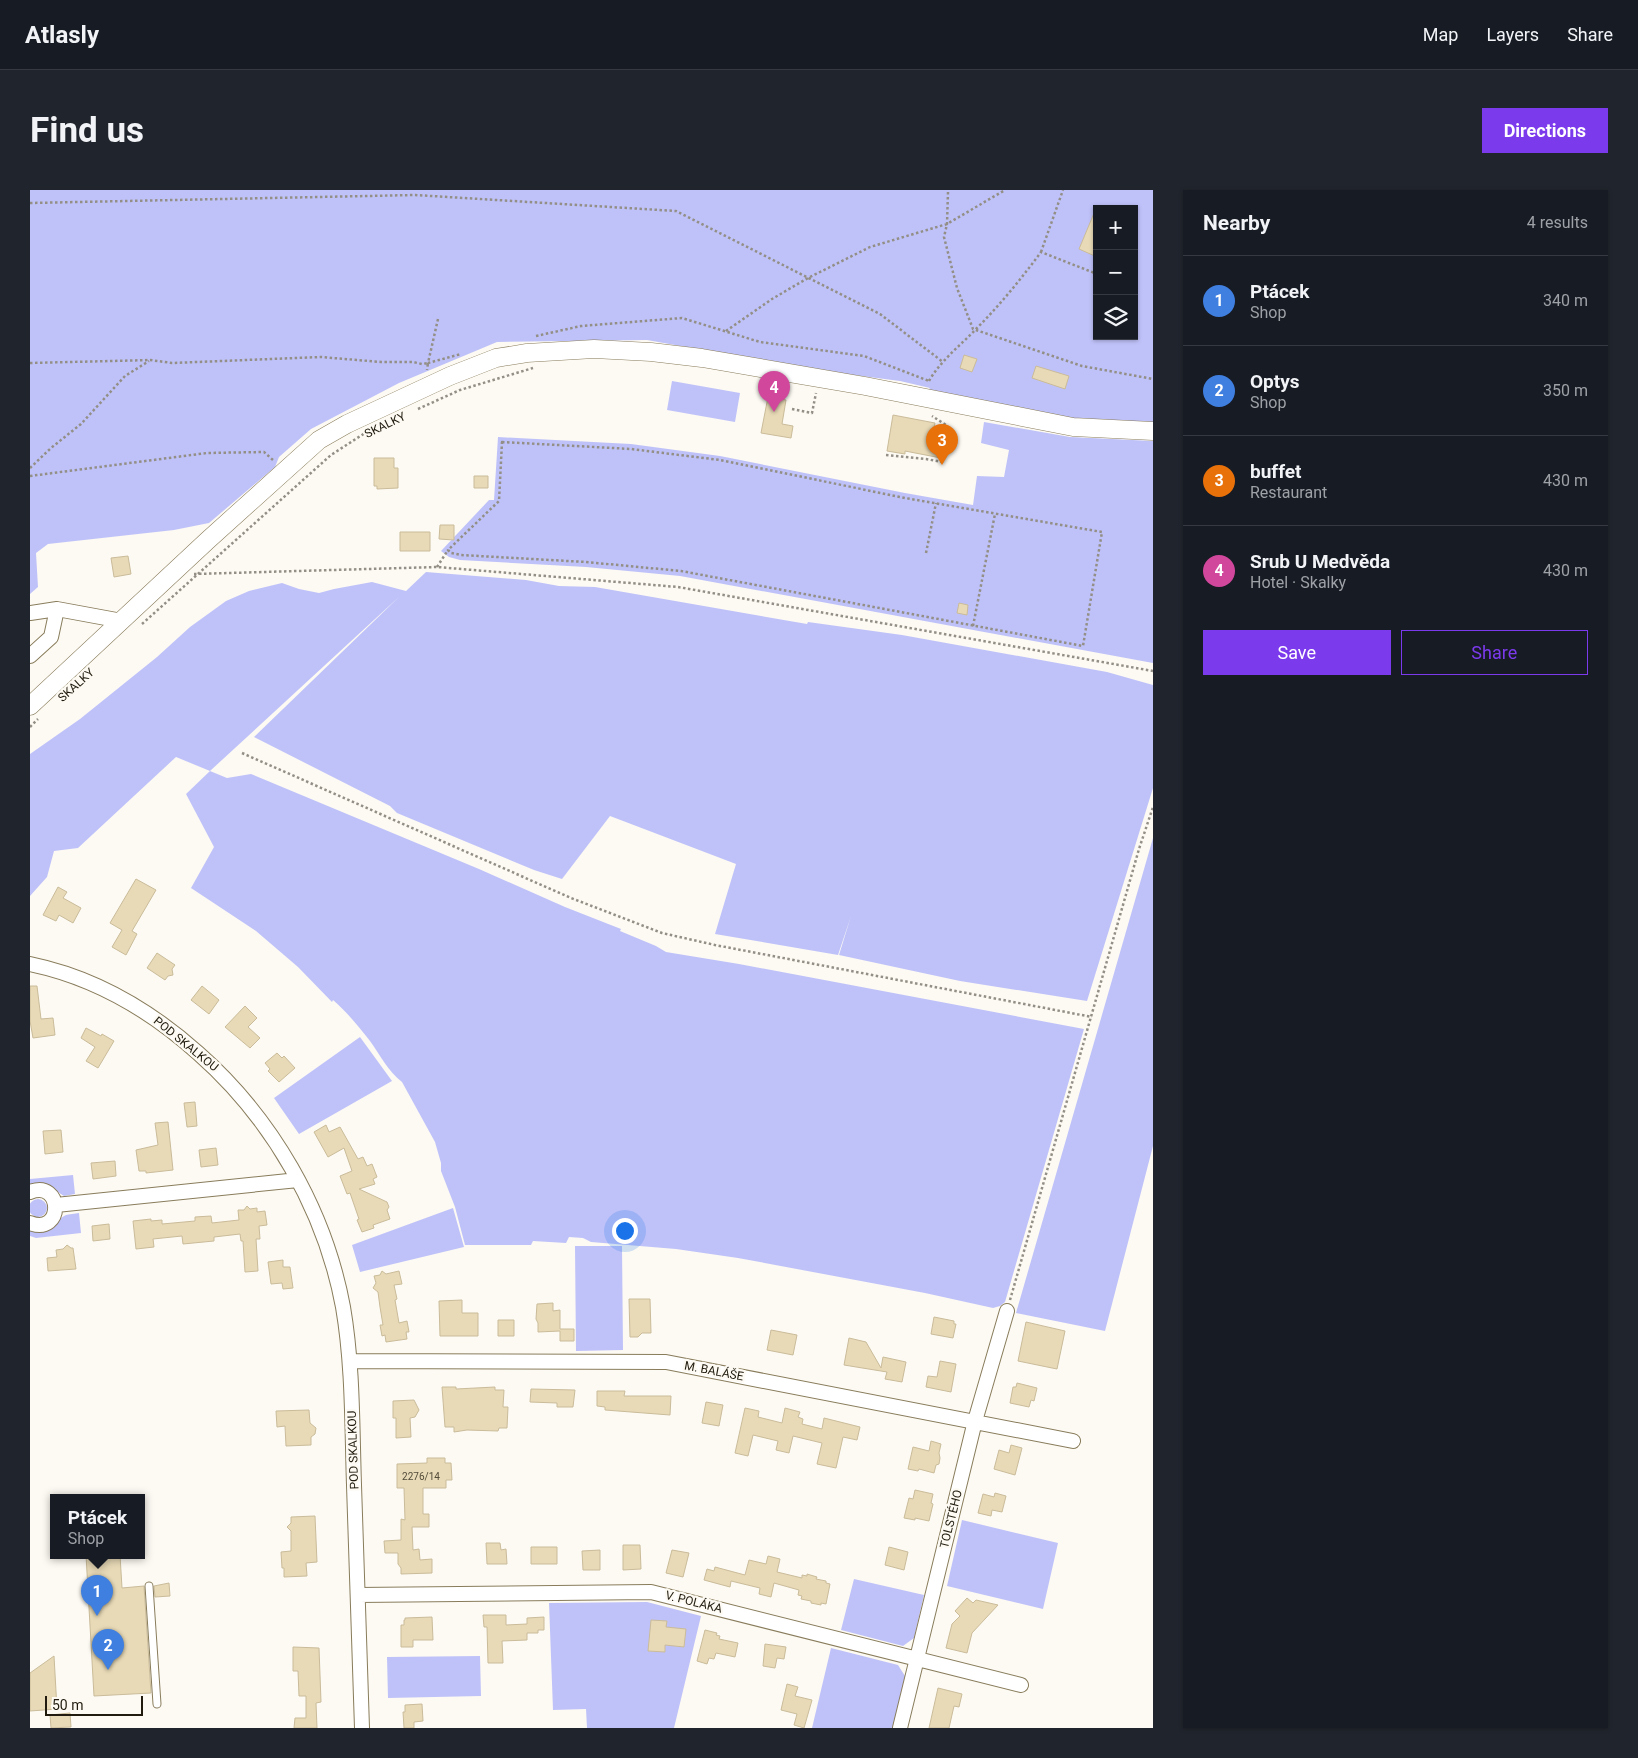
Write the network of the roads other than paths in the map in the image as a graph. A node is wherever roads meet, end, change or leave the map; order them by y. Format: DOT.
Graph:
graph roads {
  1 [pos="1153,430"];
  2 [pos="57,609"];
  3 [pos="30,613"];
  4 [pos="122,621"];
  5 [pos="30,656"];
  6 [pos="35,711"];
  7 [pos="30,964"];
  8 [pos="298,1180"];
  9 [pos="30,1192"];
  10 [pos="56,1205"];
  11 [pos="30,1223"];
  12 [pos="1007,1311"];
  13 [pos="350,1361"];
  14 [pos="975,1420"];
  15 [pos="1073,1441"];
  16 [pos="149,1586"];
  17 [pos="358,1595"];
  18 [pos="917,1658"];
  19 [pos="1021,1685"];
  20 [pos="157,1704"];
  21 [pos="362,1728"];
  22 [pos="900,1728"];
  1 -- 4 [label="street, SKALKY"];
  2 -- 3 [label="street"];
  2 -- 4 [label="street"];
  2 -- 5 [label="street"];
  4 -- 6 [label="street, SKALKY"];
  7 -- 8 [label="street, POD SKALKOU"];
  8 -- 10 [label="street"];
  8 -- 13 [label="street, POD SKALKOU"];
  9 -- 10 [label="street"];
  10 -- 11 [label="street"];
  12 -- 14 [label="street, TOLSTÉHO"];
  13 -- 14 [label="street, M. BALÁŠE"];
  13 -- 17 [label="street, POD SKALKOU"];
  14 -- 15 [label="street, M. BALÁŠE"];
  14 -- 18 [label="street, TOLSTÉHO"];
  16 -- 20 [label="lane"];
  17 -- 18 [label="street, V. POLÁKA"];
  17 -- 21 [label="street, POD SKALKOU"];
  18 -- 19 [label="street, V. POLÁKA"];
  18 -- 22 [label="street, TOLSTÉHO"];
}
